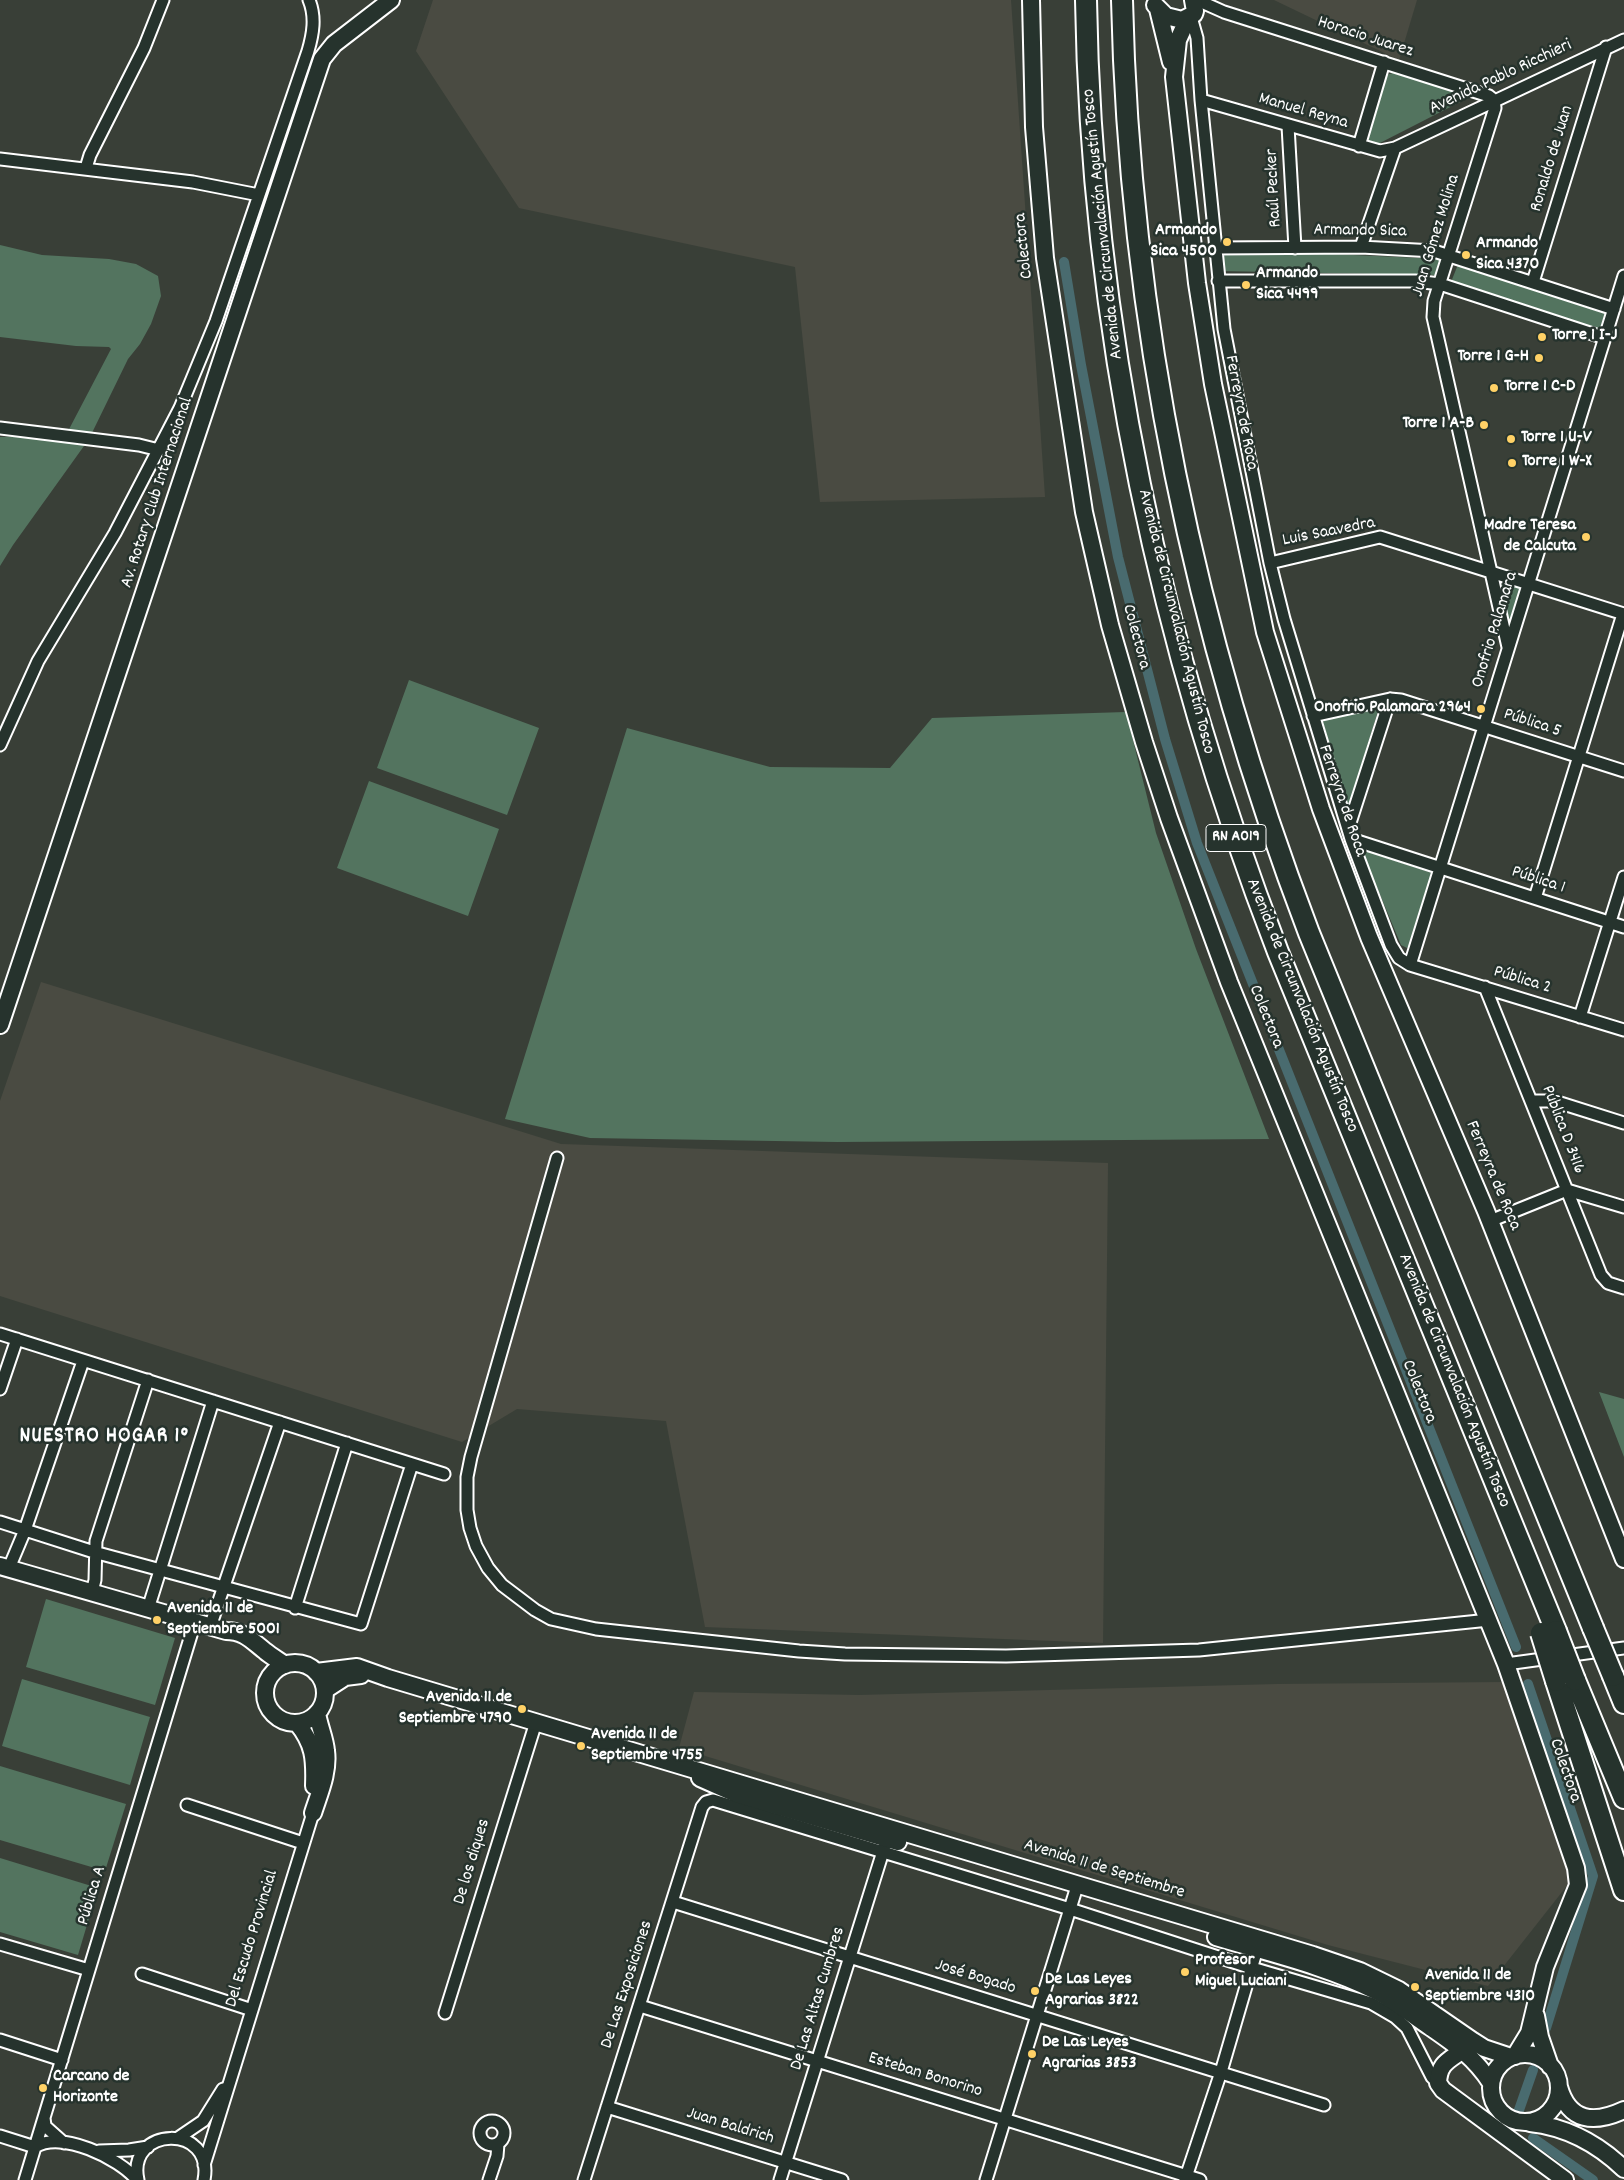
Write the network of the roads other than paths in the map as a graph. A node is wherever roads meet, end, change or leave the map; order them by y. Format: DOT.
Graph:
graph roads {
  1 [pos="163,0"];
  2 [pos="309,0"];
  3 [pos="391,0"];
  4 [pos="1031,0"];
  5 [pos="1086,0"];
  6 [pos="1122,0"];
  7 [pos="1156,5"];
  8 [pos="1193,9"];
  9 [pos="1622,42"];
  10 [pos="1606,48"];
  11 [pos="1384,62"];
  12 [pos="1174,76"];
  13 [pos="1202,100"];
  14 [pos="1494,100"];
  15 [pos="1288,126"];
  16 [pos="1359,146"];
  17 [pos="1394,148"];
  18 [pos="0,159"];
  19 [pos="86,168"];
  20 [pos="259,195"];
  21 [pos="1361,247"];
  22 [pos="1216,248"];
  23 [pos="1296,248"];
  24 [pos="1449,254"];
  25 [pos="1624,276"];
  26 [pos="1218,281"];
  27 [pos="1533,282"];
  28 [pos="1440,284"];
  29 [pos="1614,309"];
  30 [pos="1605,338"];
  31 [pos="0,428"];
  32 [pos="159,450"];
  33 [pos="1270,563"];
  34 [pos="1491,572"];
  35 [pos="1529,584"];
  36 [pos="1624,614"];
  37 [pos="1508,648"];
  38 [pos="1390,699"];
  39 [pos="1313,716"];
  40 [pos="1485,727"];
  41 [pos="0,745"];
  42 [pos="1578,757"];
  43 [pos="1624,771"];
  44 [pos="1350,834"];
  45 [pos="1441,868"];
  46 [pos="1624,876"];
  47 [pos="1535,898"];
  48 [pos="1610,922"];
  49 [pos="1624,927"];
  50 [pos="1410,964"];
  51 [pos="1485,988"];
  52 [pos="1580,1017"];
  53 [pos="0,1025"];
  54 [pos="1624,1030"];
  55 [pos="1532,1101"];
  56 [pos="1624,1123"];
  57 [pos="557,1158"];
  58 [pos="1567,1190"];
  59 [pos="1624,1207"];
  60 [pos="1490,1221"];
  61 [pos="1624,1288"];
  62 [pos="0,1334"];
  63 [pos="17,1339"];
  64 [pos="83,1360"];
  65 [pos="148,1380"];
  66 [pos="0,1389"];
  67 [pos="213,1401"];
  68 [pos="280,1422"];
  69 [pos="347,1443"];
  70 [pos="412,1464"];
  71 [pos="444,1474"];
  72 [pos="0,1522"];
  73 [pos="25,1530"];
  74 [pos="94,1552"];
  75 [pos="1624,1559"];
  76 [pos="5,1567"];
  77 [pos="159,1569"];
  78 [pos="223,1588"];
  79 [pos="92,1592"];
  80 [pos="295,1608"];
  81 [pos="148,1609"];
  82 [pos="1489,1620"];
  83 [pos="203,1624"];
  84 [pos="226,1631"];
  85 [pos="1624,1648"];
  86 [pos="1506,1664"];
  87 [pos="285,1665"];
  88 [pos="1618,1671"];
  89 [pos="316,1672"];
  90 [pos="388,1678"];
  91 [pos="1566,1680"];
  92 [pos="267,1682"];
  93 [pos="325,1690"];
  94 [pos="1624,1703"];
  95 [pos="317,1713"];
  96 [pos="536,1722"];
  97 [pos="297,1723"];
  98 [pos="667,1761"];
  99 [pos="1624,1798"];
  100 [pos="187,1806"];
  101 [pos="313,1813"];
  102 [pos="887,1839"];
  103 [pos="303,1843"];
  104 [pos="1624,1890"];
  105 [pos="1074,1895"];
  106 [pos="673,1902"];
  107 [pos="0,1944"];
  108 [pos="1257,1949"];
  109 [pos="850,1957"];
  110 [pos="1252,1968"];
  111 [pos="89,1970"];
  112 [pos="142,1974"];
  113 [pos="640,2006"];
  114 [pos="1535,2009"];
  115 [pos="252,2010"];
  116 [pos="445,2013"];
  117 [pos="1037,2015"];
  118 [pos="0,2040"];
  119 [pos="1463,2050"];
  120 [pos="1513,2057"];
  121 [pos="62,2060"];
  122 [pos="818,2061"];
  123 [pos="1550,2066"];
  124 [pos="1221,2072"];
  125 [pos="232,2078"];
  126 [pos="1438,2083"];
  127 [pos="1491,2084"];
  128 [pos="1559,2087"];
  129 [pos="1324,2105"];
  130 [pos="607,2107"];
  131 [pos="1624,2110"];
  132 [pos="44,2118"];
  133 [pos="1005,2119"];
  134 [pos="1528,2122"];
  135 [pos="0,2136"];
  136 [pos="178,2138"];
  137 [pos="64,2142"];
  138 [pos="498,2144"];
  139 [pos="35,2147"];
  140 [pos="148,2147"];
  141 [pos="95,2151"];
  142 [pos="786,2162"];
  143 [pos="204,2165"];
  144 [pos="1624,2169"];
  145 [pos="1186,2178"];
  146 [pos="25,2180"];
  147 [pos="138,2180"];
  148 [pos="204,2180"];
  149 [pos="489,2180"];
  150 [pos="584,2180"];
  151 [pos="780,2180"];
  152 [pos="842,2180"];
  153 [pos="986,2180"];
  154 [pos="1200,2180"];
  155 [pos="1565,2180"];
  1 -- 19 [label="street"];
  2 -- 20 [label="street"];
  3 -- 53 [label="main road, Av. Rotary Club Internacional"];
  4 -- 82 [label="main road, Colectora"];
  5 -- 91 [label="highway, Avenida de Circunvalación Agustín Tosco / RN A019, bridge"];
  6 -- 88 [label="highway, Avenida de Circunvalación Agustín Tosco / RN A019, bridge"];
  7 -- 8 [label="main road"];
  7 -- 12 [label="main road"];
  8 -- 11 [label="street, Horacio Juarez"];
  8 -- 12 [label="main road, Ferreyra de Roca"];
  8 -- 13 [label="street, Ferreyra de Roca"];
  9 -- 10 [label="street, Avenida Pablo Ricchieri"];
  10 -- 14 [label="street, Avenida Pablo Ricchieri"];
  10 -- 27 [label="street, Ronaldo de Juan"];
  11 -- 14 [label="street, Horacio Juarez"];
  11 -- 16 [label="street"];
  12 -- 60 [label="main road, Ferreyra de Roca"];
  13 -- 15 [label="street, Manuel Reyna"];
  13 -- 22 [label="street, Ferreyra de Roca"];
  14 -- 17 [label="street, Avenida Pablo Ricchieri"];
  14 -- 24 [label="street, Juan Gómez Molina"];
  15 -- 16 [label="street, Manuel Reyna"];
  15 -- 23 [label="street, Raúl Pecker"];
  16 -- 17 [label="street, Manuel Reyna"];
  17 -- 21 [label="street"];
  18 -- 19 [label="street"];
  19 -- 20 [label="street"];
  20 -- 32 [label="street"];
  21 -- 23 [label="street, Armando Sica"];
  21 -- 24 [label="street, Armando Sica"];
  22 -- 23 [label="street, Armando Sica"];
  22 -- 26 [label="street, Ferreyra de Roca"];
  24 -- 27 [label="street, Armando Sica"];
  24 -- 28 [label="street, Juan Gómez Molina"];
  25 -- 29 [label="street, Onofrio Palamara"];
  26 -- 28 [label="street"];
  26 -- 33 [label="street, Ferreyra de Roca"];
  27 -- 29 [label="street, Armando Sica"];
  28 -- 30 [label="street"];
  28 -- 34 [label="street, Juan Gómez Molina"];
  29 -- 30 [label="street, Onofrio Palamara"];
  30 -- 35 [label="street, Onofrio Palamara"];
  31 -- 32 [label="street"];
  32 -- 41 [label="street"];
  33 -- 34 [label="street, Luis Saavedra"];
  33 -- 39 [label="street"];
  34 -- 35 [label="street, Luis Saavedra"];
  34 -- 37 [label="street, Juan Gómez Molina"];
  35 -- 36 [label="street, Luis Saavedra"];
  35 -- 37 [label="street, Onofrio Palamara"];
  36 -- 42 [label="street"];
  37 -- 40 [label="street, Onofrio Palamara"];
  38 -- 39 [label="street, Pública 5"];
  38 -- 40 [label="street, Pública 5"];
  38 -- 44 [label="street"];
  39 -- 44 [label="street"];
  40 -- 42 [label="street, Pública 5"];
  40 -- 45 [label="street, Onofrio Palamara"];
  42 -- 43 [label="street, Pública 5"];
  42 -- 47 [label="street"];
  44 -- 45 [label="street, Pública 1"];
  44 -- 50 [label="street"];
  45 -- 47 [label="street, Pública 1"];
  45 -- 50 [label="street, Onofrio Palamara"];
  46 -- 48 [label="street"];
  47 -- 48 [label="street, Pública 1"];
  48 -- 49 [label="street, Pública 1"];
  48 -- 52 [label="street"];
  50 -- 51 [label="street, Pública 2"];
  51 -- 52 [label="street, Pública 2"];
  51 -- 55 [label="street, Pública D 3416"];
  52 -- 54 [label="street, Pública 2"];
  55 -- 56 [label="street"];
  55 -- 58 [label="street, Pública D 3416"];
  57 -- 82 [label="street"];
  58 -- 59 [label="street"];
  58 -- 60 [label="street"];
  58 -- 61 [label="street, Pública D 3416"];
  60 -- 75 [label="main road, Ferreyra de Roca"];
  62 -- 63 [label="street"];
  63 -- 64 [label="street"];
  63 -- 66 [label="street"];
  64 -- 65 [label="street"];
  64 -- 73 [label="street"];
  65 -- 67 [label="street"];
  65 -- 74 [label="street"];
  67 -- 68 [label="street"];
  67 -- 77 [label="street"];
  68 -- 69 [label="street"];
  68 -- 78 [label="street, Pública A"];
  69 -- 70 [label="street"];
  69 -- 80 [label="street"];
  70 -- 71 [label="street"];
  70 -- 80 [label="street"];
  72 -- 73 [label="street"];
  73 -- 74 [label="street"];
  73 -- 76 [label="street"];
  74 -- 77 [label="street"];
  74 -- 79 [label="street"];
  76 -- 79 [label="main road"];
  77 -- 78 [label="street"];
  77 -- 81 [label="street"];
  78 -- 80 [label="street"];
  78 -- 83 [label="street, Pública A"];
  79 -- 81 [label="main road"];
  81 -- 83 [label="main road"];
  82 -- 86 [label="main road, Colectora"];
  83 -- 84 [label="main road"];
  83 -- 111 [label="street, Pública A"];
  84 -- 87 [label="main road"];
  84 -- 92 [label="main road"];
  85 -- 86 [label="street"];
  86 -- 114 [label="main road, Colectora"];
  87 -- 89 [label="main road"];
  87 -- 92 [label="main road"];
  88 -- 94 [label="highway, Avenida de Circunvalación Agustín Tosco"];
  89 -- 90 [label="main road"];
  89 -- 93 [label="main road"];
  90 -- 93 [label="main road"];
  90 -- 96 [label="main road, Avenida 11 de Septiembre"];
  91 -- 99 [label="highway"];
  91 -- 104 [label="highway"];
  92 -- 97 [label="main road"];
  93 -- 95 [label="main road"];
  95 -- 97 [label="main road"];
  95 -- 101 [label="main road"];
  96 -- 98 [label="main road, Avenida 11 de Septiembre"];
  96 -- 116 [label="street, De los diques"];
  97 -- 101 [label="main road"];
  98 -- 102 [label="main road, Avenida 11 de Septiembre"];
  98 -- 102 [label="main road, Avenida 11 de Septiembre"];
  100 -- 103 [label="street"];
  101 -- 103 [label="street, Del Escudo Provincial"];
  102 -- 105 [label="main road, Avenida 11 de Septiembre"];
  102 -- 105 [label="street"];
  102 -- 106 [label="street, De Las Exposiciones"];
  102 -- 109 [label="street, De Las Altas Cumbres"];
  103 -- 115 [label="street, Del Escudo Provincial"];
  105 -- 108 [label="main road, Avenida 11 de Septiembre"];
  105 -- 110 [label="street"];
  105 -- 117 [label="street"];
  105 -- 120 [label="main road, Avenida 11 de Septiembre"];
  106 -- 109 [label="street, José Bogado"];
  106 -- 113 [label="street, De Las Exposiciones"];
  107 -- 111 [label="street"];
  108 -- 110 [label="street"];
  108 -- 119 [label="main road, Avenida 11 de Septiembre"];
  109 -- 117 [label="street, José Bogado"];
  109 -- 122 [label="street, De Las Altas Cumbres"];
  110 -- 124 [label="street"];
  110 -- 126 [label="street"];
  111 -- 121 [label="street, Pública A"];
  112 -- 115 [label="street"];
  113 -- 122 [label="street, Esteban Bonorino"];
  113 -- 130 [label="street, De Las Exposiciones"];
  114 -- 120 [label="main road, Colectora"];
  114 -- 123 [label="main road, Colectora"];
  115 -- 125 [label="street, Del Escudo Provincial"];
  117 -- 124 [label="street, José Bogado"];
  117 -- 133 [label="street"];
  118 -- 121 [label="street"];
  119 -- 126 [label="main road"];
  119 -- 127 [label="main road, Avenida 11 de Septiembre"];
  120 -- 123 [label="main road"];
  120 -- 127 [label="main road"];
  121 -- 132 [label="street, Pública A"];
  122 -- 133 [label="street, Esteban Bonorino"];
  122 -- 142 [label="street, De Las Altas Cumbres"];
  123 -- 128 [label="main road"];
  124 -- 129 [label="street, José Bogado"];
  124 -- 145 [label="street"];
  125 -- 136 [label="street, Del Escudo Provincial"];
  125 -- 143 [label="street, Del Escudo Provincial"];
  126 -- 155 [label="main road"];
  127 -- 134 [label="main road"];
  128 -- 131 [label="main road"];
  128 -- 134 [label="main road"];
  130 -- 142 [label="street, Juan Baldrich"];
  130 -- 150 [label="street, De Las Exposiciones"];
  132 -- 137 [label="street"];
  132 -- 139 [label="street, Pública A"];
  133 -- 145 [label="street, Esteban Bonorino"];
  133 -- 153 [label="street"];
  134 -- 144 [label="main road"];
  135 -- 139 [label="street"];
  136 -- 140 [label="street"];
  136 -- 143 [label="street"];
  137 -- 139 [label="street"];
  137 -- 141 [label="street"];
  138 -- 149 [label="street"];
  139 -- 146 [label="street, Pública A"];
  140 -- 141 [label="street"];
  140 -- 147 [label="street"];
  141 -- 147 [label="street"];
  142 -- 151 [label="street, De Las Altas Cumbres"];
  142 -- 152 [label="street, Juan Baldrich"];
  143 -- 148 [label="street, Del Escudo Provincial"];
  145 -- 154 [label="street, Esteban Bonorino"];
}
